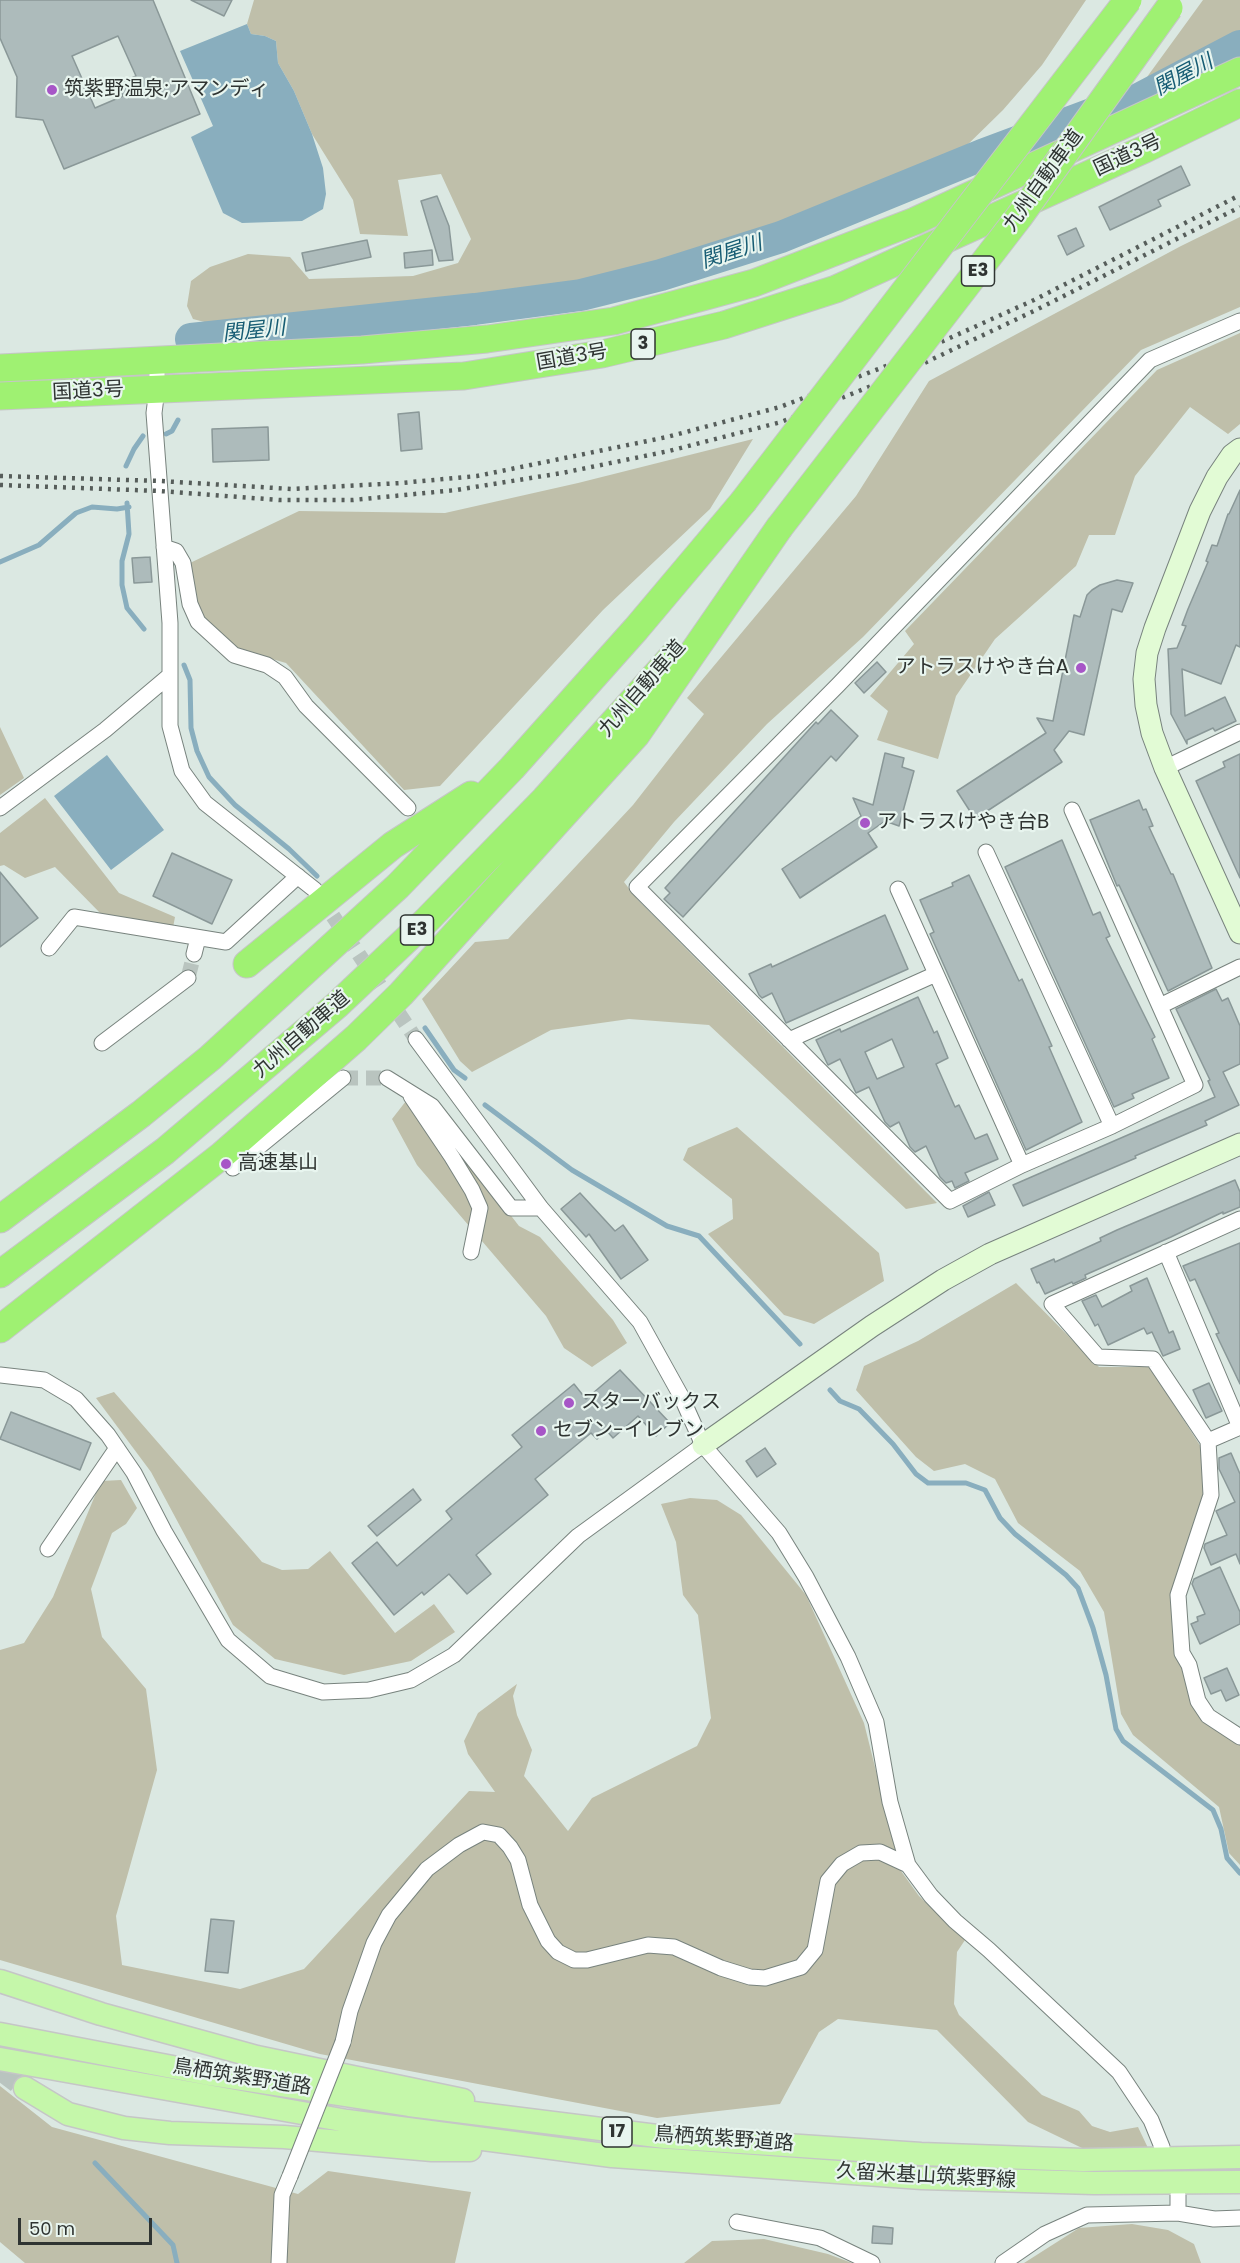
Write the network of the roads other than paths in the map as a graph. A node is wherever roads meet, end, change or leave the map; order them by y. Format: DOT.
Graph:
graph roads {
  1 [pos="1128,0"];
  2 [pos="1172,4"];
  3 [pos="1240,70"];
  4 [pos="1240,103"];
  5 [pos="1240,321"];
  6 [pos="157,361"];
  7 [pos="0,368"];
  8 [pos="157,389"];
  9 [pos="0,396"];
  10 [pos="1240,449"];
  11 [pos="779,528"];
  12 [pos="164,547"];
  13 [pos="169,676"];
  14 [pos="1240,732"];
  15 [pos="512,768"];
  16 [pos="1166,768"];
  17 [pos="0,808"];
  18 [pos="408,808"];
  19 [pos="1072,810"];
  20 [pos="987,852"];
  21 [pos="298,876"];
  22 [pos="898,890"];
  23 [pos="315,891"];
  24 [pos="1240,933"];
  25 [pos="198,938"];
  26 [pos="49,948"];
  27 [pos="194,954"];
  28 [pos="247,964"];
  29 [pos="1240,967"];
  30 [pos="936,974"];
  31 [pos="188,978"];
  32 [pos="1160,1006"];
  33 [pos="416,1039"];
  34 [pos="789,1040"];
  35 [pos="102,1043"];
  36 [pos="343,1078"];
  37 [pos="387,1078"];
  38 [pos="408,1091"];
  39 [pos="1112,1126"];
  40 [pos="1240,1144"];
  41 [pos="1022,1164"];
  42 [pos="234,1168"];
  43 [pos="541,1208"];
  44 [pos="0,1219"];
  45 [pos="1240,1219"];
  46 [pos="471,1252"];
  47 [pos="1166,1252"];
  48 [pos="0,1274"];
  49 [pos="0,1329"];
  50 [pos="0,1375"];
  51 [pos="1240,1427"];
  52 [pos="1208,1441"];
  53 [pos="703,1445"];
  54 [pos="117,1448"];
  55 [pos="48,1549"];
  56 [pos="1240,1737"];
  57 [pos="908,1865"];
  58 [pos="0,1981"];
  59 [pos="0,2034"];
  60 [pos="0,2059"];
  61 [pos="25,2088"];
  62 [pos="564,2126"];
  63 [pos="1162,2147"];
  64 [pos="552,2150"];
  65 [pos="612,2156"];
  66 [pos="1240,2157"];
  67 [pos="1240,2182"];
  68 [pos="1178,2195"];
  69 [pos="1178,2213"];
  70 [pos="1240,2218"];
  71 [pos="737,2222"];
  72 [pos="279,2263"];
  73 [pos="872,2263"];
  74 [pos="1003,2263"];
  1 -- 15 [label="highway, E3, bridge"];
  2 -- 11 [label="highway, 九州自動車道 / E3, bridge"];
  3 -- 6 [label="highway, 国道3号 / 3"];
  4 -- 8 [label="highway, 国道3号 / 3"];
  5 -- 34 [label="street"];
  6 -- 7 [label="highway, 国道3号 / 3"];
  6 -- 8 [label="street"];
  8 -- 9 [label="highway, 国道3号 / 3"];
  8 -- 12 [label="street"];
  10 -- 16 [label="street"];
  11 -- 48 [label="highway, 九州自動車道 / E3"];
  11 -- 49 [label="highway"];
  12 -- 13 [label="street"];
  12 -- 18 [label="street"];
  13 -- 17 [label="street"];
  13 -- 21 [label="street"];
  14 -- 16 [label="street"];
  15 -- 28 [label="highway"];
  15 -- 44 [label="highway, E3"];
  16 -- 24 [label="street"];
  19 -- 32 [label="street"];
  20 -- 39 [label="street"];
  21 -- 23 [label="street"];
  21 -- 25 [label="street"];
  22 -- 30 [label="street"];
  25 -- 26 [label="street"];
  25 -- 27 [label="street"];
  29 -- 32 [label="street"];
  30 -- 34 [label="street"];
  30 -- 41 [label="street"];
  31 -- 35 [label="street"];
  32 -- 39 [label="street"];
  33 -- 43 [label="street"];
  34 -- 41 [label="street"];
  36 -- 42 [label="street"];
  37 -- 38 [label="street"];
  38 -- 43 [label="street"];
  38 -- 46 [label="street"];
  39 -- 41 [label="street"];
  40 -- 53 [label="street"];
  43 -- 53 [label="street"];
  45 -- 47 [label="street"];
  47 -- 51 [label="street"];
  47 -- 52 [label="street"];
  50 -- 54 [label="street"];
  51 -- 52 [label="street"];
  52 -- 56 [label="street"];
  53 -- 54 [label="street"];
  53 -- 57 [label="street"];
  54 -- 55 [label="street"];
  57 -- 63 [label="street"];
  57 -- 72 [label="street, bridge"];
  58 -- 62 [label="main road, 17"];
  59 -- 62 [label="main road, 鳥栖筑紫野道路 / 17"];
  60 -- 64 [label="main road, 鳥栖筑紫野道路 / 17"];
  61 -- 64 [label="main road, 17"];
  62 -- 66 [label="main road, 鳥栖筑紫野道路 / 17"];
  64 -- 65 [label="main road, 鳥栖筑紫野道路 / 17"];
  65 -- 67 [label="main road, 久留米基山筑紫野線 / 17"];
  68 -- 69 [label="street"];
  69 -- 70 [label="street"];
  69 -- 74 [label="street"];
  71 -- 73 [label="street"];
}
